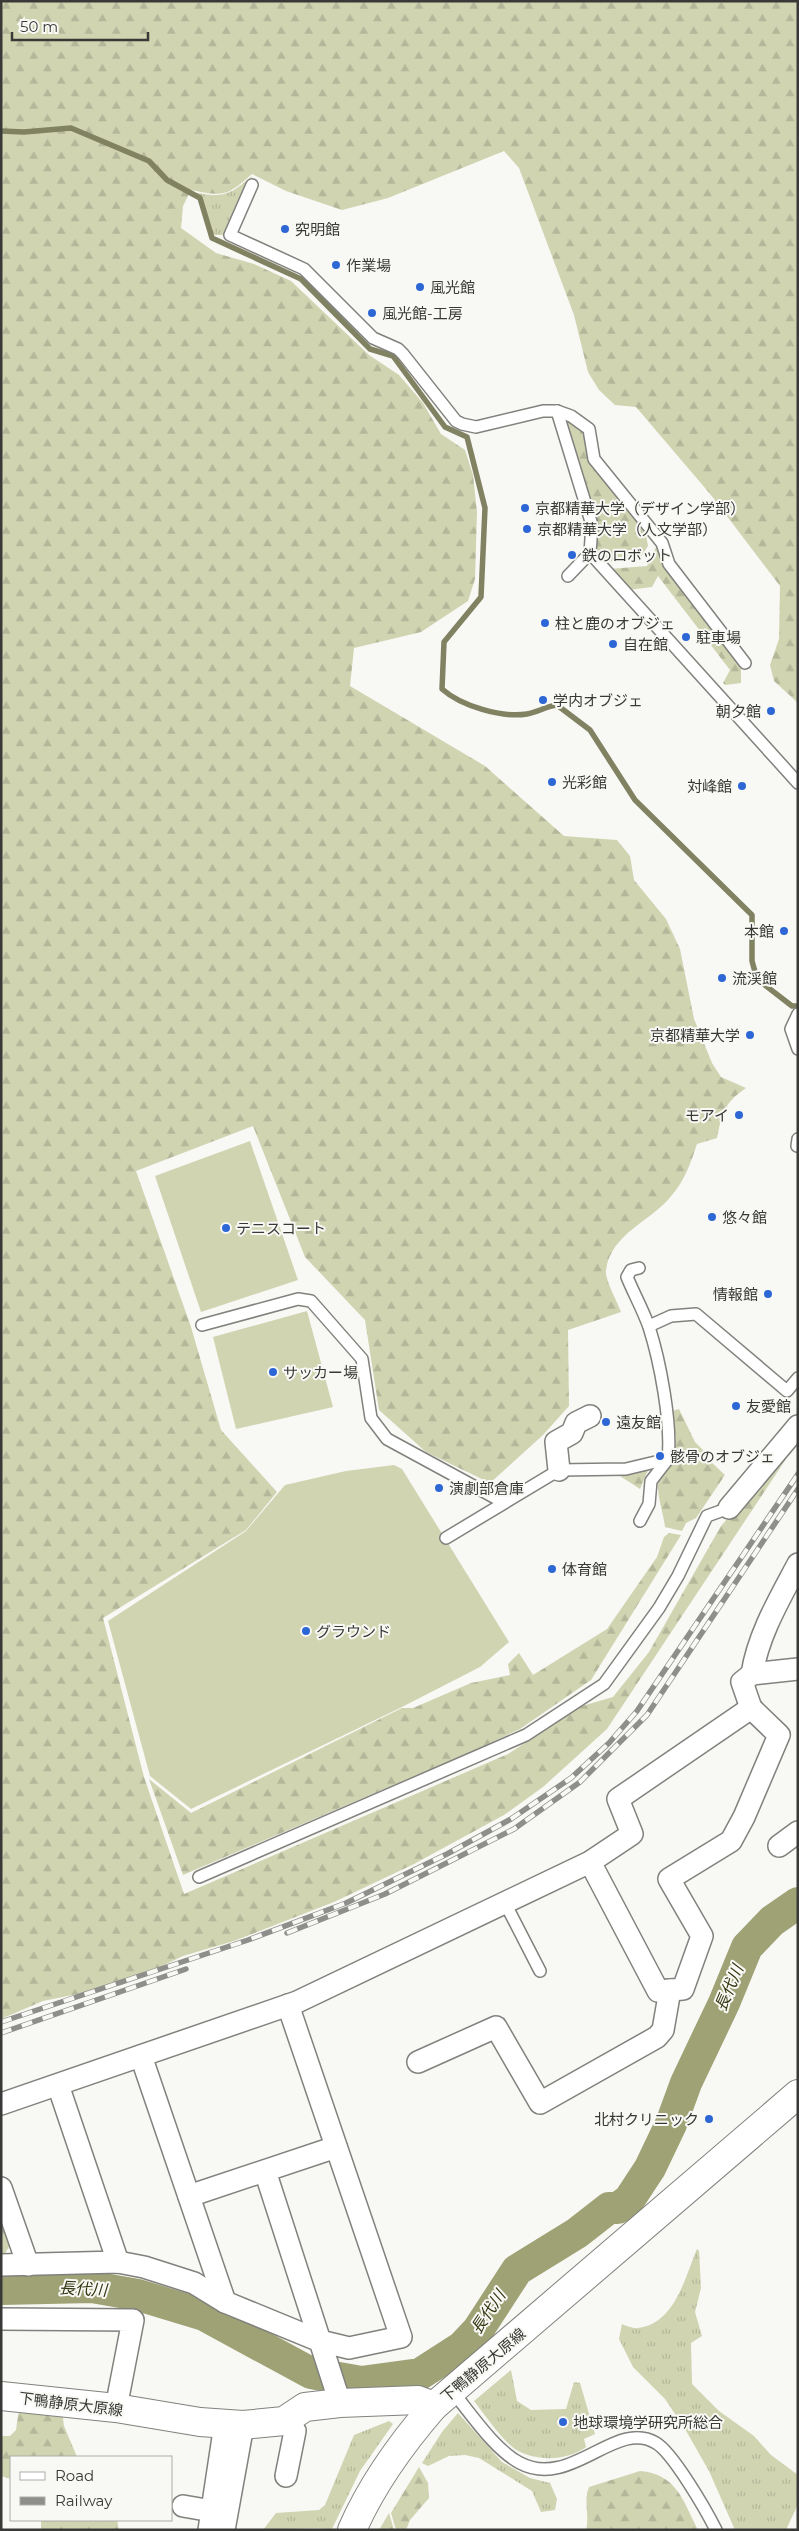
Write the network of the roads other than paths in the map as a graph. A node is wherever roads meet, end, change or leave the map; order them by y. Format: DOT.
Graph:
graph roads {
  1 [pos="252,185"];
  2 [pos="557,412"];
  3 [pos="590,553"];
  4 [pos="568,576"];
  5 [pos="745,663"];
  6 [pos="798,783"];
  7 [pos="798,1014"];
  8 [pos="798,1049"];
  9 [pos="639,1268"];
  10 [pos="202,1325"];
  11 [pos="649,1326"];
  12 [pos="798,1378"];
  13 [pos="590,1416"];
  14 [pos="798,1426"];
  15 [pos="668,1459"];
  16 [pos="559,1470"];
  17 [pos="503,1502"];
  18 [pos="729,1508"];
  19 [pos="640,1521"];
  20 [pos="446,1538"];
  21 [pos="798,1564"];
  22 [pos="798,1669"];
  23 [pos="752,1674"];
  24 [pos="751,1708"];
  25 [pos="797,1833"];
  26 [pos="779,1846"];
  27 [pos="590,1862"];
  28 [pos="199,1877"];
  29 [pos="505,1903"];
  30 [pos="540,1971"];
  31 [pos="670,1990"];
  32 [pos="288,2005"];
  33 [pos="141,2056"];
  34 [pos="418,2062"];
  35 [pos="58,2085"];
  36 [pos="798,2094"];
  37 [pos="1,2104"];
  38 [pos="336,2147"];
  39 [pos="266,2171"];
  40 [pos="1,2188"];
  41 [pos="189,2196"];
  42 [pos="118,2262"];
  43 [pos="1,2265"];
  44 [pos="28,2265"];
  45 [pos="226,2302"];
  46 [pos="1,2319"];
  47 [pos="320,2341"];
  48 [pos="1,2396"];
  49 [pos="443,2399"];
  50 [pos="339,2400"];
  51 [pos="116,2408"];
  52 [pos="284,2422"];
  53 [pos="234,2425"];
  54 [pos="286,2476"];
  55 [pos="183,2506"];
  56 [pos="210,2520"];
  57 [pos="224,2530"];
  58 [pos="352,2530"];
  59 [pos="716,2530"];
  1 -- 2 [label="lane"];
  2 -- 3 [label="lane"];
  2 -- 5 [label="lane"];
  3 -- 4 [label="lane"];
  3 -- 6 [label="lane"];
  7 -- 8 [label="lane"];
  9 -- 11 [label="lane"];
  10 -- 17 [label="lane"];
  11 -- 12 [label="lane"];
  11 -- 15 [label="lane"];
  13 -- 16 [label="street"];
  14 -- 18 [label="street"];
  15 -- 16 [label="lane"];
  15 -- 19 [label="lane"];
  16 -- 17 [label="lane"];
  17 -- 20 [label="lane"];
  18 -- 28 [label="lane"];
  21 -- 23 [label="street"];
  22 -- 23 [label="street"];
  23 -- 24 [label="street"];
  24 -- 27 [label="street"];
  24 -- 31 [label="street"];
  25 -- 26 [label="street"];
  27 -- 29 [label="street"];
  27 -- 31 [label="street"];
  29 -- 30 [label="lane"];
  29 -- 32 [label="street"];
  31 -- 34 [label="street"];
  32 -- 33 [label="street"];
  32 -- 38 [label="street"];
  33 -- 35 [label="street"];
  33 -- 41 [label="street"];
  35 -- 37 [label="street"];
  35 -- 42 [label="street"];
  36 -- 49 [label="main road, 下鴨静原大原線"];
  38 -- 39 [label="street"];
  38 -- 47 [label="street"];
  39 -- 41 [label="street"];
  39 -- 47 [label="street"];
  40 -- 44 [label="street"];
  41 -- 45 [label="street"];
  42 -- 44 [label="street"];
  42 -- 45 [label="street"];
  43 -- 44 [label="street"];
  45 -- 47 [label="street"];
  46 -- 51 [label="street"];
  47 -- 50 [label="street"];
  48 -- 51 [label="main road, 下鴨静原大原線"];
  49 -- 50 [label="main road, 下鴨静原大原線"];
  49 -- 58 [label="main road"];
  49 -- 59 [label="lane"];
  50 -- 52 [label="main road, 下鴨静原大原線"];
  51 -- 53 [label="main road, 下鴨静原大原線"];
  52 -- 53 [label="main road, 下鴨静原大原線"];
  52 -- 54 [label="street"];
  53 -- 56 [label="street"];
  53 -- 57 [label="street"];
  55 -- 56 [label="street"];
}
